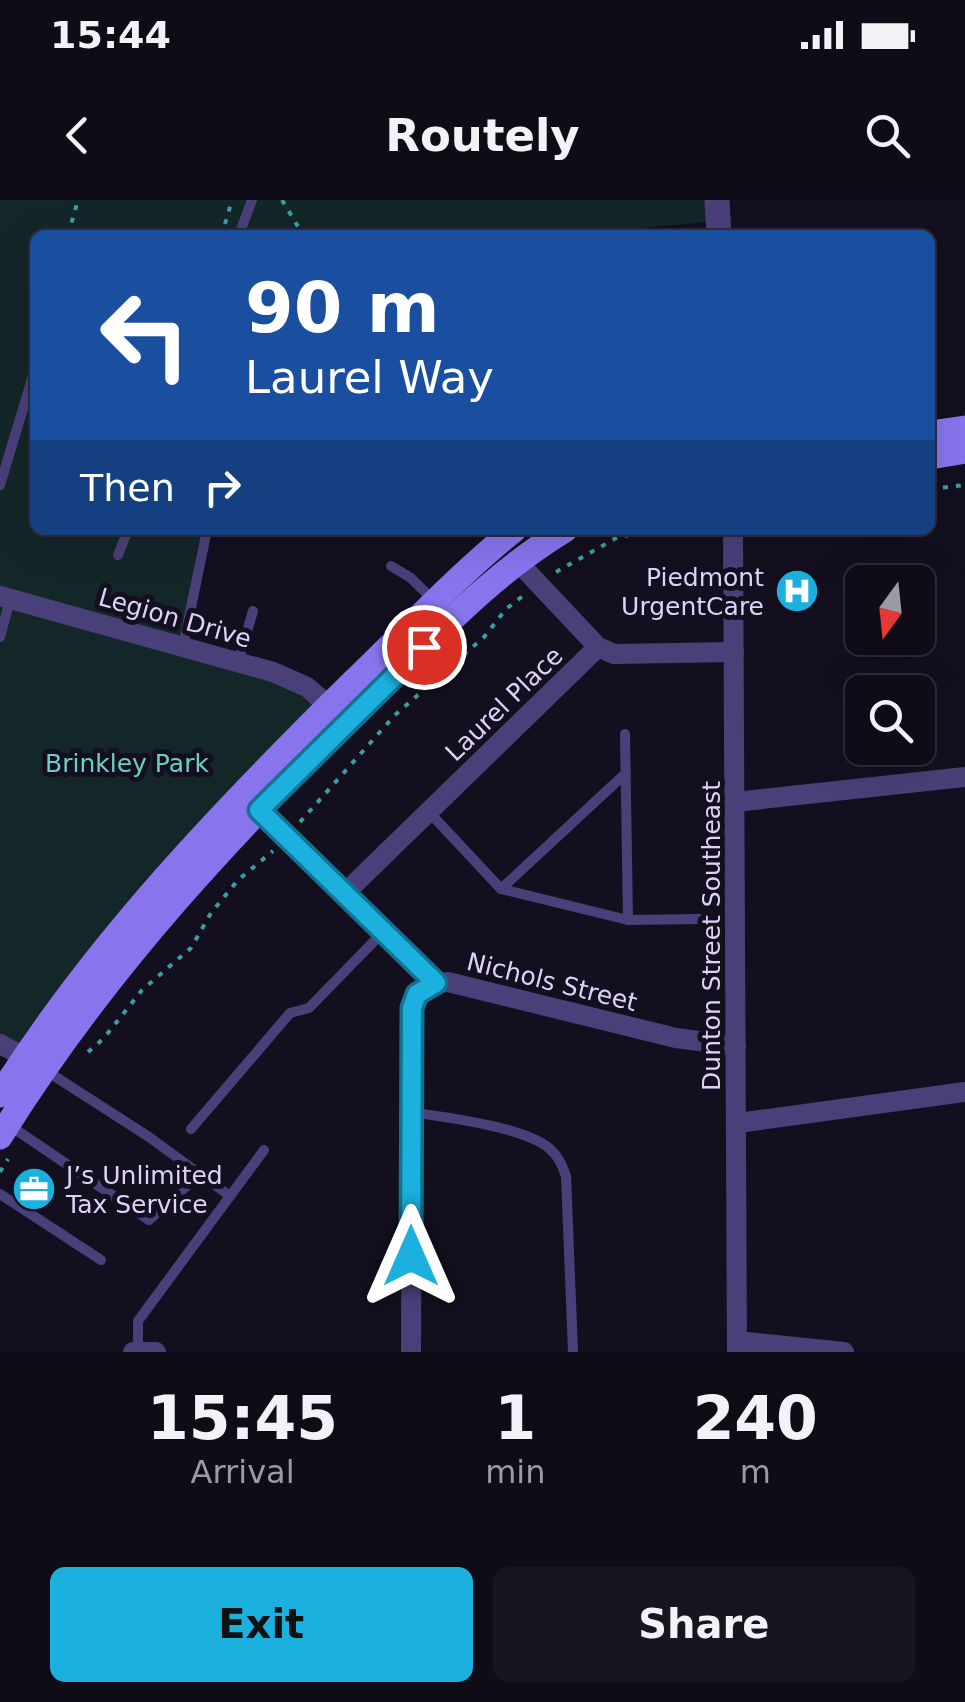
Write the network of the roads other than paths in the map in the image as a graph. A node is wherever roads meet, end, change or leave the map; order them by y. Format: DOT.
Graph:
graph roads {
  1 [pos="252,200"];
  2 [pos="717,200"];
  3 [pos="241,230"];
  4 [pos="719,230"];
  5 [pos="30,386"];
  6 [pos="965,428"];
  7 [pos="935,432"];
  8 [pos="965,451"];
  9 [pos="935,457"];
  10 [pos="0,485"];
  11 [pos="126,535"];
  12 [pos="207,535"];
  13 [pos="508,535"];
  14 [pos="558,535"];
  15 [pos="732,535"];
  16 [pos="118,555"];
  17 [pos="518,562"];
  18 [pos="391,566"];
  19 [pos="5,598"];
  20 [pos="434,602"];
  21 [pos="252,611"];
  22 [pos="0,637"];
  23 [pos="183,646"];
  24 [pos="598,647"];
  25 [pos="734,652"];
  26 [pos="238,662"];
  27 [pos="329,706"];
  28 [pos="625,734"];
  29 [pos="626,774"];
  30 [pos="965,778"];
  31 [pos="735,802"];
  32 [pos="259,810"];
  33 [pos="428,812"];
  34 [pos="501,890"];
  35 [pos="346,892"];
  36 [pos="702,919"];
  37 [pos="628,920"];
  38 [pos="384,930"];
  39 [pos="436,983"];
  40 [pos="0,1044"];
  41 [pos="736,1046"];
  42 [pos="43,1069"];
  43 [pos="965,1092"];
  44 [pos="0,1094"];
  45 [pos="410,1112"];
  46 [pos="738,1123"];
  47 [pos="191,1129"];
  48 [pos="11,1132"];
  49 [pos="264,1150"];
  50 [pos="200,1174"];
  51 [pos="0,1194"];
  52 [pos="230,1196"];
  53 [pos="100,1260"];
  54 [pos="737,1346"];
  55 [pos="142,1351"];
  56 [pos="411,1352"];
  57 [pos="574,1352"];
  58 [pos="844,1352"];
  1 -- 3 [label="lane"];
  2 -- 4 [label="street"];
  5 -- 10 [label="lane"];
  6 -- 7 [label="main road"];
  8 -- 9 [label="main road"];
  11 -- 16 [label="lane"];
  12 -- 23 [label="lane"];
  13 -- 20 [label="main road"];
  14 -- 17 [label="main road"];
  15 -- 25 [label="street, Dunton Street Southeast"];
  17 -- 24 [label="street"];
  17 -- 32 [label="main road"];
  18 -- 20 [label="lane"];
  19 -- 22 [label="lane"];
  19 -- 23 [label="street, Legion Drive"];
  20 -- 27 [label="main road"];
  21 -- 26 [label="lane"];
  23 -- 26 [label="street, Legion Drive"];
  24 -- 25 [label="street, Laurel Place"];
  24 -- 33 [label="street, Laurel Place"];
  25 -- 31 [label="street, Dunton Street Southeast"];
  26 -- 27 [label="street, Legion Drive"];
  27 -- 42 [label="main road"];
  28 -- 29 [label="lane"];
  29 -- 34 [label="lane"];
  29 -- 37 [label="lane"];
  30 -- 31 [label="street"];
  31 -- 41 [label="street, Dunton Street Southeast"];
  32 -- 35 [label="street"];
  32 -- 42 [label="main road"];
  33 -- 34 [label="lane"];
  33 -- 35 [label="street, Laurel Place"];
  34 -- 37 [label="lane"];
  35 -- 38 [label="street"];
  36 -- 37 [label="lane"];
  38 -- 39 [label="street"];
  38 -- 47 [label="lane"];
  39 -- 41 [label="street, Nichols Street"];
  39 -- 45 [label="street, Nichols Street"];
  40 -- 42 [label="street"];
  41 -- 46 [label="street, Dunton Street Southeast"];
  42 -- 44 [label="main road"];
  42 -- 48 [label="main road"];
  42 -- 50 [label="lane"];
  43 -- 46 [label="street"];
  45 -- 56 [label="street, Nichols Street"];
  45 -- 57 [label="lane"];
  46 -- 54 [label="street, Dunton Street Southeast"];
  48 -- 50 [label="lane"];
  49 -- 52 [label="lane"];
  50 -- 52 [label="lane"];
  51 -- 53 [label="lane"];
  52 -- 55 [label="lane"];
  54 -- 58 [label="street"];
}
